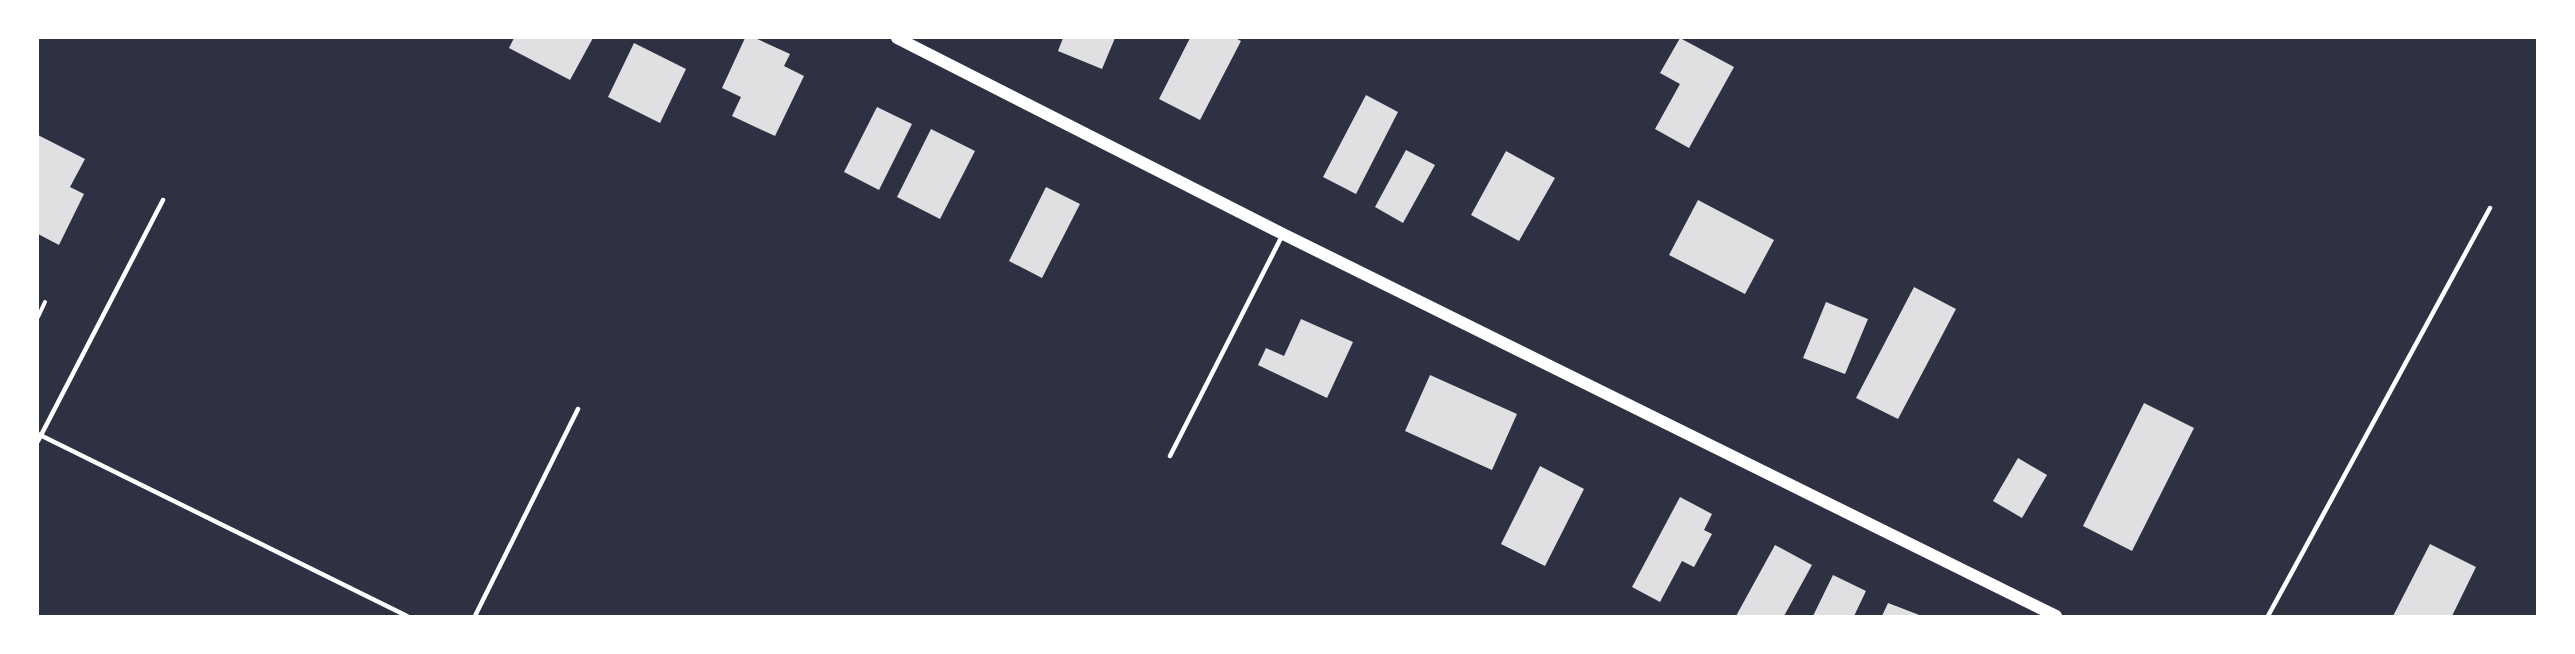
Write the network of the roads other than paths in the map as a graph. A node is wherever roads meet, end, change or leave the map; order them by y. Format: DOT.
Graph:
graph roads {
  1 [pos="897,38"];
  2 [pos="164,200"];
  3 [pos="2490,208"];
  4 [pos="1283,234"];
  5 [pos="578,409"];
  6 [pos="38,437"];
  7 [pos="1170,456"];
  8 [pos="407,616"];
  9 [pos="475,616"];
  10 [pos="2056,616"];
  11 [pos="2268,616"];
  1 -- 4 [label="main road"];
  2 -- 6 [label="lane"];
  3 -- 11 [label="lane"];
  4 -- 7 [label="lane"];
  4 -- 10 [label="main road"];
  5 -- 9 [label="lane"];
  6 -- 8 [label="lane"];
}
